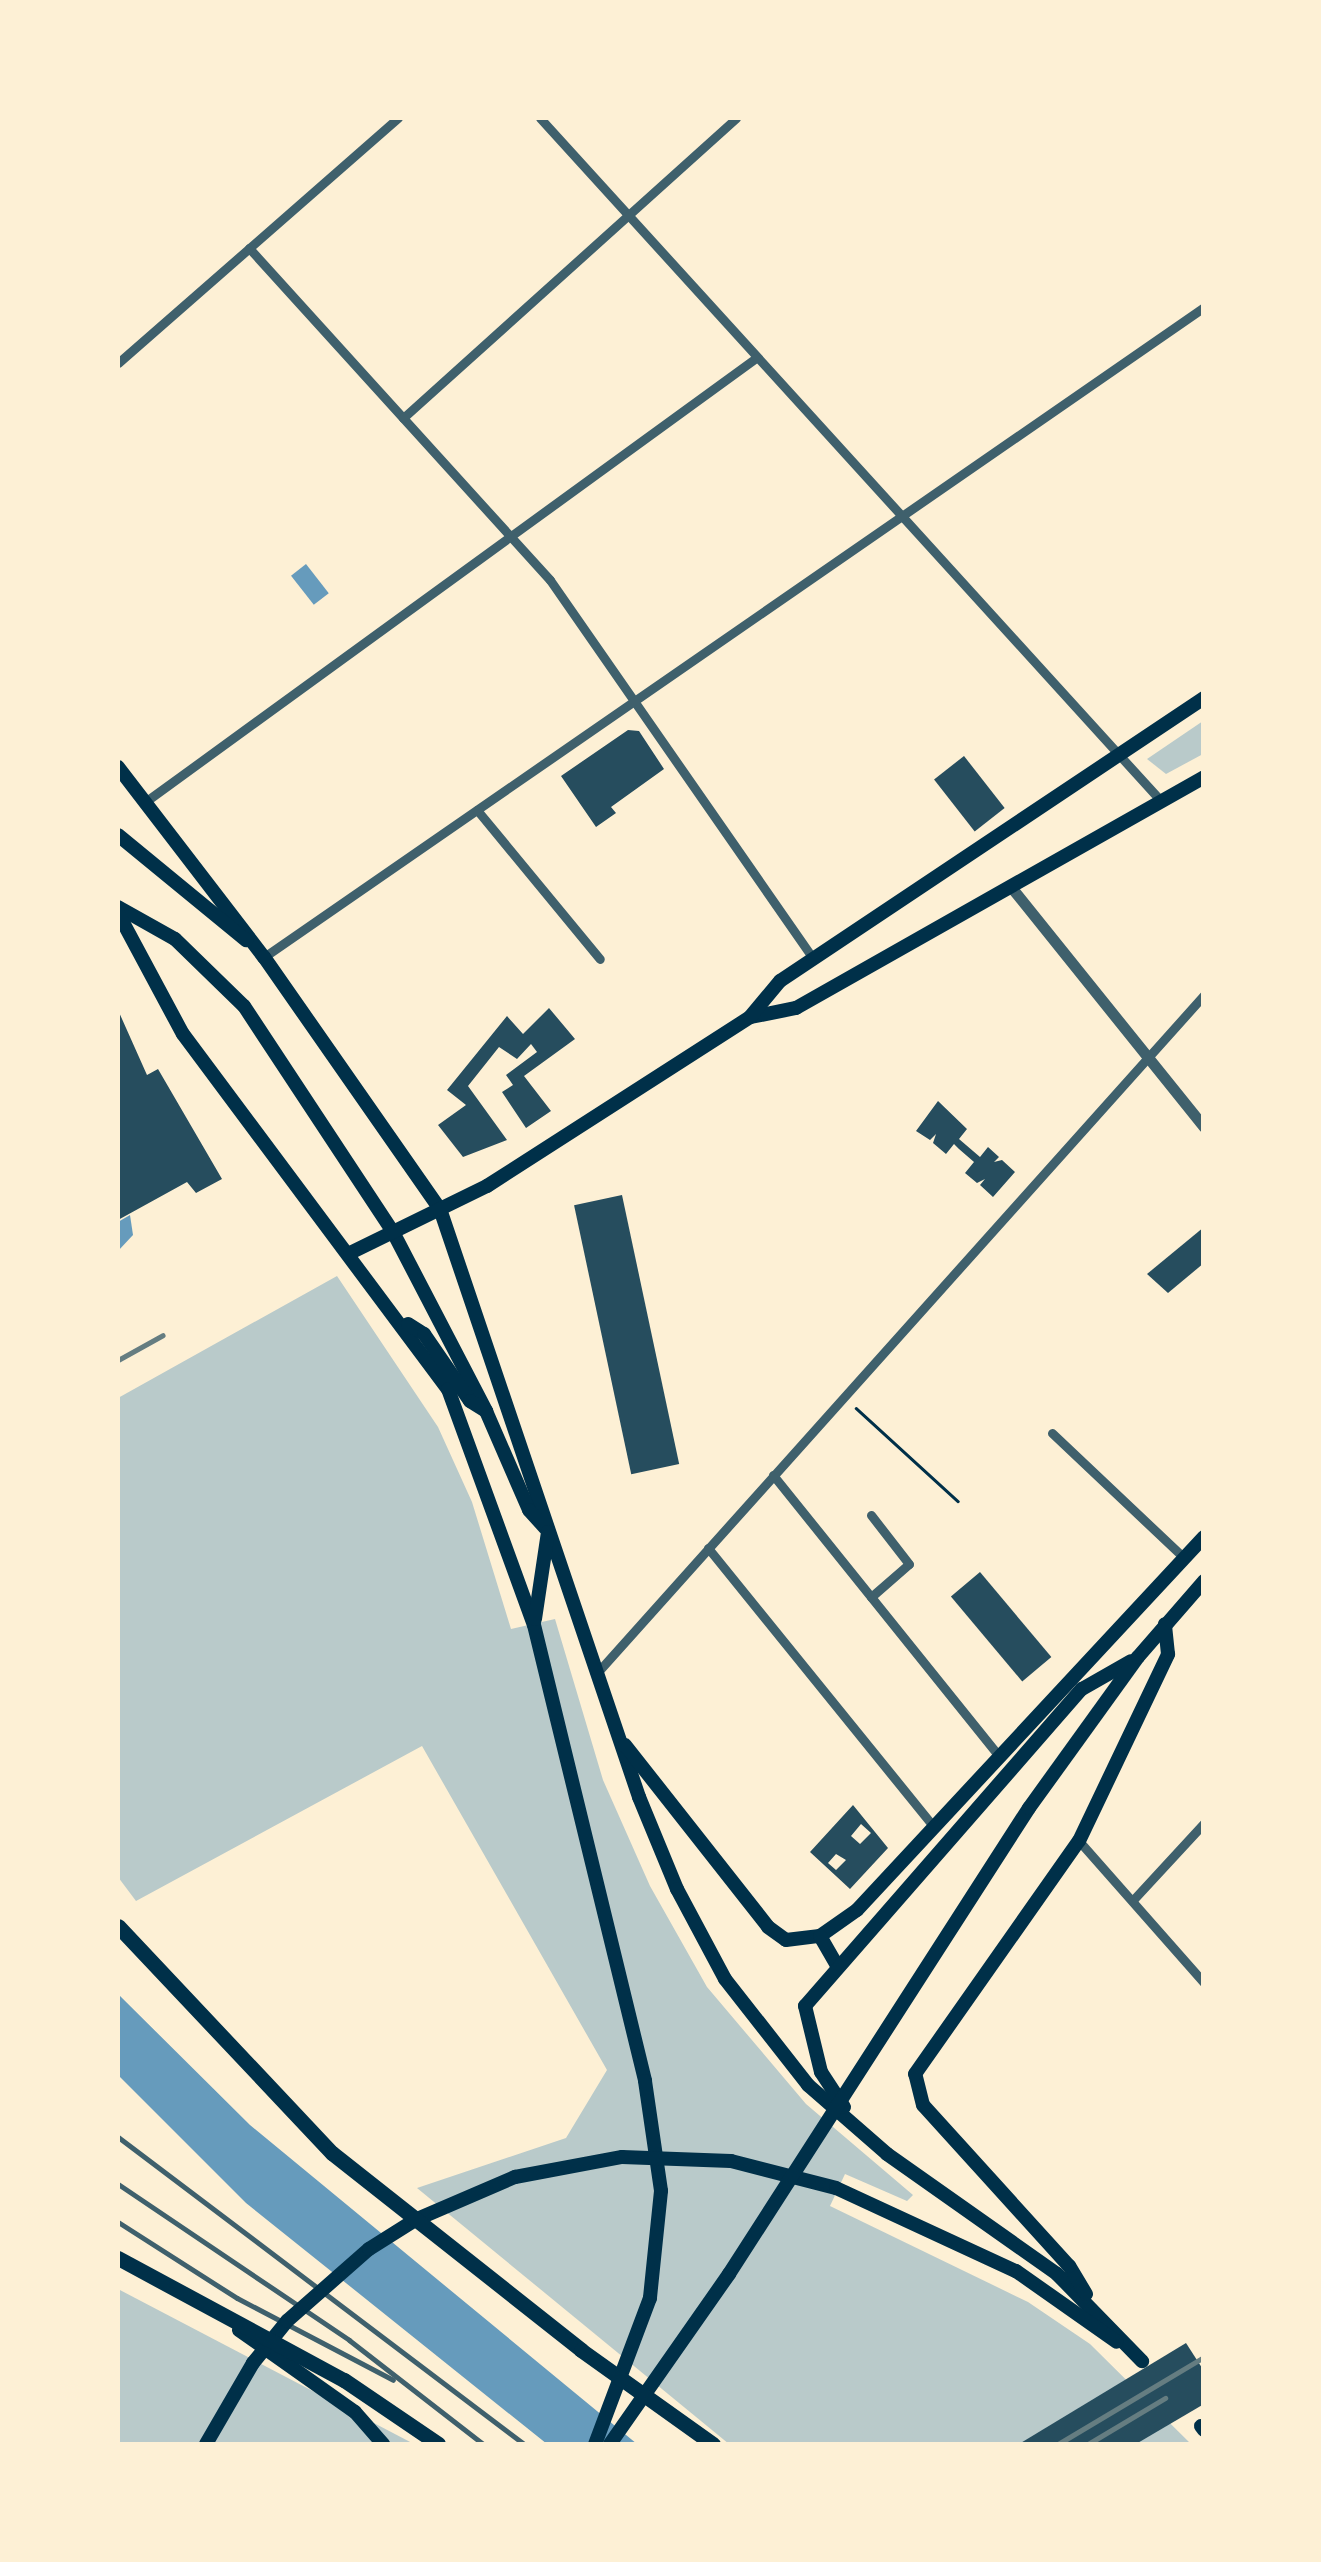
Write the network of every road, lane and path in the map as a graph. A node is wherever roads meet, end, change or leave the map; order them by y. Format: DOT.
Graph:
graph roads {
  1 [pos="398,118"];
  2 [pos="540,118"];
  3 [pos="736,118"];
  4 [pos="628,215"];
  5 [pos="249,248"];
  6 [pos="1204,307"];
  7 [pos="756,358"];
  8 [pos="118,363"];
  9 [pos="403,418"];
  10 [pos="902,518"];
  11 [pos="510,536"];
  12 [pos="1204,698"];
  13 [pos="636,701"];
  14 [pos="1120,756"];
  15 [pos="118,767"];
  16 [pos="1204,778"];
  17 [pos="1161,801"];
  18 [pos="145,802"];
  19 [pos="477,810"];
  20 [pos="118,835"];
  21 [pos="1010,886"];
  22 [pos="118,910"];
  23 [pos="262,953"];
  24 [pos="813,959"];
  25 [pos="600,960"];
  26 [pos="1204,995"];
  27 [pos="750,1017"];
  28 [pos="1146,1054"];
  29 [pos="1204,1127"];
  30 [pos="440,1208"];
  31 [pos="393,1232"];
  32 [pos="350,1253"];
  33 [pos="403,1321"];
  34 [pos="843,1396"];
  35 [pos="486,1411"];
  36 [pos="1052,1433"];
  37 [pos="773,1475"];
  38 [pos="958,1501"];
  39 [pos="871,1515"];
  40 [pos="548,1532"];
  41 [pos="1204,1537"];
  42 [pos="708,1548"];
  43 [pos="1184,1558"];
  44 [pos="1204,1581"];
  45 [pos="871,1597"];
  46 [pos="1165,1624"];
  47 [pos="534,1625"];
  48 [pos="1138,1657"];
  49 [pos="596,1674"];
  50 [pos="616,1734"];
  51 [pos="1000,1756"];
  52 [pos="1204,1822"];
  53 [pos="934,1827"];
  54 [pos="1079,1841"];
  55 [pos="1133,1900"];
  56 [pos="118,1926"];
  57 [pos="820,1936"];
  58 [pos="837,1966"];
  59 [pos="1204,1984"];
  60 [pos="858,2129"];
  61 [pos="118,2136"];
  62 [pos="118,2184"];
  63 [pos="118,2222"];
  64 [pos="118,2258"];
  65 [pos="1092,2304"];
  66 [pos="234,2326"];
  67 [pos="400,2384"];
  68 [pos="206,2444"];
  69 [pos="383,2444"];
  70 [pos="438,2444"];
  71 [pos="483,2444"];
  72 [pos="524,2444"];
  73 [pos="595,2444"];
  74 [pos="610,2444"];
  75 [pos="714,2444"];
  1 -- 5 [label="street"];
  2 -- 4 [label="street"];
  3 -- 4 [label="street"];
  4 -- 7 [label="street"];
  4 -- 9 [label="street"];
  5 -- 8 [label="street"];
  5 -- 9 [label="street"];
  6 -- 10 [label="street"];
  7 -- 10 [label="street"];
  7 -- 11 [label="street"];
  9 -- 11 [label="street"];
  10 -- 13 [label="street"];
  10 -- 14 [label="street"];
  11 -- 13 [label="street"];
  11 -- 18 [label="street"];
  12 -- 14 [label="main road"];
  13 -- 19 [label="street"];
  13 -- 24 [label="street"];
  14 -- 17 [label="street"];
  14 -- 24 [label="main road"];
  15 -- 18 [label="main road"];
  16 -- 17 [label="main road"];
  17 -- 21 [label="main road"];
  18 -- 23 [label="main road"];
  19 -- 23 [label="street"];
  19 -- 25 [label="street"];
  20 -- 23 [label="main road"];
  21 -- 27 [label="main road"];
  21 -- 28 [label="street"];
  22 -- 31 [label="main road"];
  22 -- 32 [label="main road"];
  23 -- 30 [label="main road"];
  24 -- 27 [label="main road"];
  26 -- 28 [label="street"];
  27 -- 30 [label="main road"];
  28 -- 29 [label="street"];
  28 -- 34 [label="street"];
  30 -- 31 [label="main road"];
  30 -- 40 [label="main road"];
  31 -- 32 [label="main road"];
  31 -- 35 [label="main road"];
  32 -- 33 [label="main road"];
  33 -- 35 [label="main road"];
  33 -- 47 [label="main road"];
  34 -- 37 [label="street"];
  34 -- 38 [label="path"];
  35 -- 40 [label="main road"];
  36 -- 43 [label="street"];
  37 -- 42 [label="street"];
  37 -- 45 [label="street"];
  39 -- 45 [label="street"];
  40 -- 47 [label="main road"];
  40 -- 49 [label="main road"];
  41 -- 43 [label="main road"];
  42 -- 49 [label="street"];
  42 -- 53 [label="street"];
  43 -- 51 [label="main road"];
  44 -- 46 [label="main road"];
  45 -- 51 [label="street"];
  46 -- 48 [label="main road"];
  46 -- 54 [label="main road"];
  47 -- 73 [label="main road"];
  48 -- 58 [label="main road"];
  48 -- 74 [label="main road"];
  49 -- 50 [label="main road"];
  50 -- 57 [label="main road"];
  50 -- 60 [label="main road"];
  51 -- 53 [label="main road"];
  52 -- 55 [label="street"];
  53 -- 57 [label="main road"];
  54 -- 55 [label="street"];
  54 -- 65 [label="main road"];
  55 -- 59 [label="street"];
  56 -- 75 [label="highway"];
  57 -- 58 [label="main road"];
  58 -- 60 [label="main road"];
  60 -- 65 [label="main road"];
  61 -- 72 [label="lane"];
  62 -- 67 [label="lane"];
  63 -- 67 [label="lane"];
  64 -- 66 [label="highway"];
  65 -- 68 [label="main road"];
  66 -- 69 [label="main road"];
  66 -- 70 [label="highway"];
  67 -- 71 [label="lane"];
}
